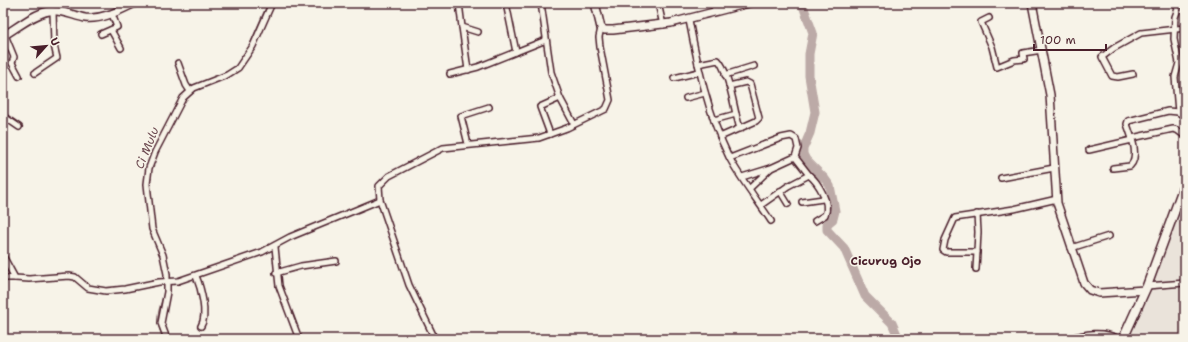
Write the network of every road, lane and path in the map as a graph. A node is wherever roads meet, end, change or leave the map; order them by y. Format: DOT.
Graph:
graph roads {
  1 [pos="54,3"];
  2 [pos="135,3"];
  3 [pos="272,3"];
  4 [pos="459,3"];
  5 [pos="506,3"];
  6 [pos="541,3"];
  7 [pos="595,3"];
  8 [pos="658,3"];
  9 [pos="713,3"];
  10 [pos="749,3"];
  11 [pos="1032,3"];
  12 [pos="1175,3"];
  13 [pos="51,11"];
  14 [pos="716,12"];
  15 [pos="112,14"];
  16 [pos="989,18"];
  17 [pos="689,20"];
  18 [pos="663,25"];
  19 [pos="462,27"];
  20 [pos="601,28"];
  21 [pos="1175,28"];
  22 [pos="1185,28"];
  23 [pos="111,30"];
  24 [pos="478,32"];
  25 [pos="101,34"];
  26 [pos="4,35"];
  27 [pos="546,40"];
  28 [pos="121,48"];
  29 [pos="1042,50"];
  30 [pos="516,52"];
  31 [pos="178,63"];
  32 [pos="698,64"];
  33 [pos="754,66"];
  34 [pos="468,70"];
  35 [pos="699,72"];
  36 [pos="35,73"];
  37 [pos="450,74"];
  38 [pos="1133,74"];
  39 [pos="725,75"];
  40 [pos="19,76"];
  41 [pos="674,78"];
  42 [pos="729,86"];
  43 [pos="190,90"];
  44 [pos="705,93"];
  45 [pos="560,98"];
  46 [pos="686,98"];
  47 [pos="489,107"];
  48 [pos="1178,112"];
  49 [pos="736,114"];
  50 [pos="3,116"];
  51 [pos="1185,117"];
  52 [pos="714,120"];
  53 [pos="574,124"];
  54 [pos="19,127"];
  55 [pos="740,129"];
  56 [pos="550,134"];
  57 [pos="1185,136"];
  58 [pos="720,137"];
  59 [pos="1132,139"];
  60 [pos="468,144"];
  61 [pos="1089,150"];
  62 [pos="795,157"];
  63 [pos="730,158"];
  64 [pos="771,168"];
  65 [pos="1054,168"];
  66 [pos="1112,168"];
  67 [pos="808,175"];
  68 [pos="742,177"];
  69 [pos="1001,178"];
  70 [pos="1185,183"];
  71 [pos="750,188"];
  72 [pos="780,191"];
  73 [pos="1057,198"];
  74 [pos="823,199"];
  75 [pos="380,200"];
  76 [pos="802,202"];
  77 [pos="788,204"];
  78 [pos="761,205"];
  79 [pos="977,214"];
  80 [pos="771,221"];
  81 [pos="815,221"];
  82 [pos="1109,236"];
  83 [pos="275,247"];
  84 [pos="1071,248"];
  85 [pos="977,252"];
  86 [pos="3,256"];
  87 [pos="336,261"];
  88 [pos="976,269"];
  89 [pos="276,273"];
  90 [pos="196,276"];
  91 [pos="3,278"];
  92 [pos="15,278"];
  93 [pos="166,281"];
  94 [pos="1185,283"];
  95 [pos="1146,288"];
  96 [pos="201,326"];
  97 [pos="167,339"];
  98 [pos="299,339"];
  99 [pos="435,339"];
  100 [pos="1068,339"];
  101 [pos="1119,339"];
  102 [pos="1123,339"];
  1 -- 13 [label="street"];
  2 -- 15 [label="main road"];
  3 -- 43 [label="street"];
  4 -- 19 [label="street"];
  5 -- 30 [label="street"];
  6 -- 27 [label="street"];
  7 -- 20 [label="main road"];
  8 -- 18 [label="street"];
  9 -- 14 [label="street"];
  10 -- 14 [label="main road"];
  11 -- 29 [label="main road"];
  12 -- 21 [label="street"];
  13 -- 15 [label="main road"];
  13 -- 26 [label="main road"];
  13 -- 36 [label="street"];
  14 -- 17 [label="main road"];
  15 -- 23 [label="street"];
  16 -- 29 [label="street"];
  17 -- 18 [label="main road"];
  17 -- 32 [label="street"];
  18 -- 20 [label="main road"];
  19 -- 24 [label="street"];
  19 -- 34 [label="street"];
  20 -- 53 [label="street"];
  21 -- 22 [label="street"];
  21 -- 38 [label="street"];
  21 -- 48 [label="street"];
  23 -- 25 [label="street"];
  23 -- 28 [label="street"];
  26 -- 40 [label="street"];
  27 -- 30 [label="street"];
  27 -- 45 [label="street"];
  29 -- 65 [label="main road"];
  30 -- 34 [label="street"];
  31 -- 43 [label="street"];
  32 -- 35 [label="street"];
  32 -- 39 [label="street"];
  33 -- 39 [label="street"];
  34 -- 37 [label="street"];
  35 -- 41 [label="street"];
  35 -- 44 [label="street"];
  39 -- 42 [label="street"];
  42 -- 49 [label="street"];
  42 -- 55 [label="street"];
  43 -- 93 [label="street"];
  44 -- 46 [label="street"];
  44 -- 52 [label="street"];
  45 -- 53 [label="street"];
  45 -- 56 [label="street"];
  47 -- 60 [label="street"];
  48 -- 51 [label="street"];
  48 -- 59 [label="street"];
  49 -- 52 [label="street"];
  49 -- 55 [label="street"];
  50 -- 54 [label="street"];
  52 -- 58 [label="street"];
  53 -- 56 [label="street"];
  55 -- 58 [label="street"];
  56 -- 60 [label="street"];
  57 -- 59 [label="street"];
  58 -- 63 [label="street"];
  59 -- 61 [label="street"];
  59 -- 66 [label="street"];
  60 -- 75 [label="street"];
  62 -- 63 [label="street"];
  62 -- 64 [label="street"];
  62 -- 67 [label="street"];
  63 -- 68 [label="street"];
  64 -- 68 [label="street"];
  64 -- 71 [label="street"];
  65 -- 69 [label="street"];
  65 -- 73 [label="main road"];
  67 -- 72 [label="street"];
  67 -- 74 [label="street"];
  68 -- 71 [label="street"];
  70 -- 95 [label="main road"];
  71 -- 78 [label="street"];
  72 -- 77 [label="street"];
  72 -- 78 [label="street"];
  73 -- 79 [label="street"];
  73 -- 84 [label="main road"];
  74 -- 76 [label="street"];
  74 -- 81 [label="street"];
  75 -- 83 [label="street"];
  75 -- 99 [label="street"];
  78 -- 80 [label="street"];
  79 -- 85 [label="street"];
  79 -- 85 [label="street"];
  82 -- 84 [label="street"];
  83 -- 89 [label="street"];
  83 -- 90 [label="street"];
  84 -- 95 [label="main road"];
  85 -- 88 [label="street"];
  86 -- 92 [label="street"];
  87 -- 89 [label="street"];
  89 -- 98 [label="street"];
  90 -- 93 [label="street"];
  90 -- 96 [label="street"];
  91 -- 92 [label="street"];
  92 -- 93 [label="street"];
  93 -- 97 [label="street"];
  94 -- 95 [label="street"];
  95 -- 102 [label="main road"];
  100 -- 101 [label="street"];
}
